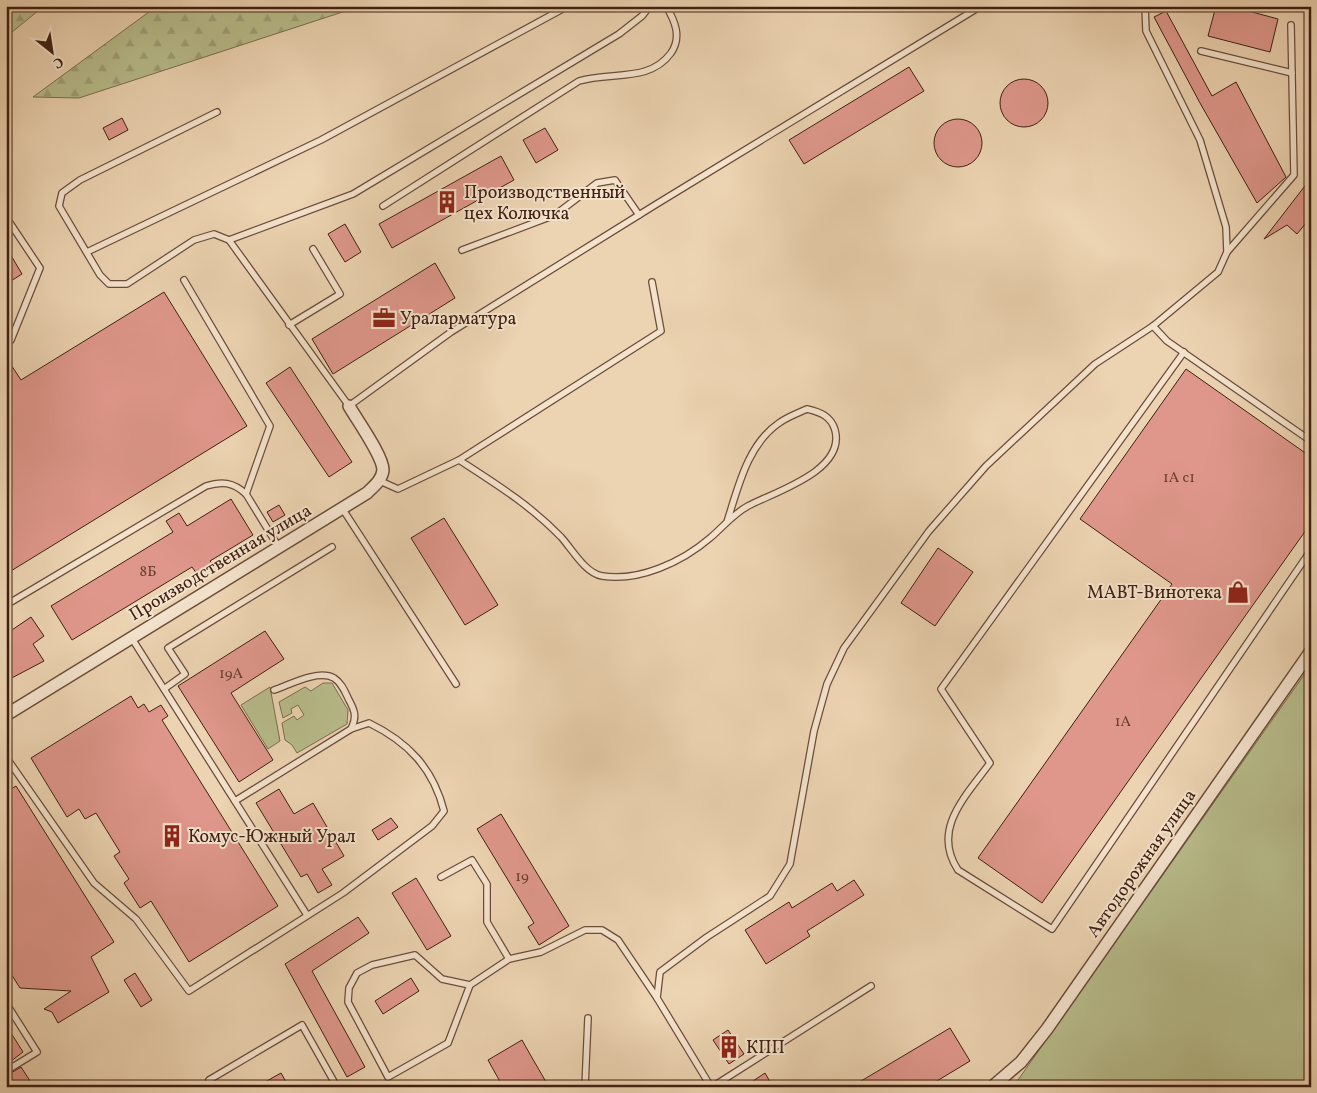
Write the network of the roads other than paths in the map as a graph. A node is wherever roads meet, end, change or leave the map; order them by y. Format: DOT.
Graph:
graph roads {
  1 [pos="568,6"];
  2 [pos="650,6"];
  3 [pos="666,6"];
  4 [pos="981,6"];
  5 [pos="1144,6"];
  6 [pos="1291,25"];
  7 [pos="1201,51"];
  8 [pos="1292,73"];
  9 [pos="217,112"];
  10 [pos="383,206"];
  11 [pos="639,215"];
  12 [pos="6,223"];
  13 [pos="229,240"];
  14 [pos="313,249"];
  15 [pos="462,250"];
  16 [pos="87,252"];
  17 [pos="1227,252"];
  18 [pos="184,280"];
  19 [pos="652,282"];
  20 [pos="289,325"];
  21 [pos="1153,326"];
  22 [pos="11,340"];
  23 [pos="1184,352"];
  24 [pos="349,406"];
  25 [pos="1311,441"];
  26 [pos="459,460"];
  27 [pos="380,481"];
  28 [pos="246,494"];
  29 [pos="342,508"];
  30 [pos="727,522"];
  31 [pos="278,546"];
  32 [pos="332,547"];
  33 [pos="1311,550"];
  34 [pos="6,605"];
  35 [pos="131,637"];
  36 [pos="1311,651"];
  37 [pos="456,684"];
  38 [pos="164,689"];
  39 [pos="274,690"];
  40 [pos="6,714"];
  41 [pos="351,728"];
  42 [pos="6,757"];
  43 [pos="235,801"];
  44 [pos="441,877"];
  45 [pos="307,915"];
  46 [pos="509,959"];
  47 [pos="470,984"];
  48 [pos="871,986"];
  49 [pos="657,998"];
  50 [pos="6,1003"];
  51 [pos="588,1018"];
  52 [pos="6,1071"];
  53 [pos="213,1087"];
  54 [pos="337,1087"];
  55 [pos="585,1087"];
  56 [pos="712,1087"];
  57 [pos="992,1087"];
  1 -- 16 [label="lane"];
  2 -- 13 [label="lane"];
  3 -- 10 [label="lane"];
  4 -- 11 [label="lane"];
  5 -- 17 [label="lane"];
  6 -- 8 [label="lane"];
  7 -- 8 [label="lane"];
  8 -- 17 [label="lane"];
  9 -- 16 [label="lane"];
  11 -- 15 [label="lane"];
  11 -- 24 [label="lane"];
  12 -- 22 [label="lane"];
  13 -- 16 [label="lane"];
  13 -- 20 [label="lane"];
  14 -- 20 [label="lane"];
  17 -- 21 [label="lane"];
  18 -- 28 [label="lane"];
  19 -- 26 [label="lane"];
  20 -- 24 [label="lane"];
  21 -- 23 [label="lane"];
  21 -- 49 [label="lane"];
  23 -- 25 [label="lane"];
  23 -- 33 [label="lane"];
  24 -- 27 [label="street"];
  26 -- 27 [label="lane"];
  26 -- 30 [label="lane"];
  27 -- 29 [label="street, Производственная улица"];
  28 -- 31 [label="lane"];
  28 -- 34 [label="lane"];
  29 -- 31 [label="street, Производственная улица"];
  29 -- 37 [label="lane"];
  30 -- 30 [label="lane"];
  31 -- 35 [label="street, Производственная улица"];
  32 -- 38 [label="lane"];
  35 -- 38 [label="lane"];
  35 -- 40 [label="street, Производственная улица"];
  36 -- 57 [label="street, Автодорожная улица"];
  38 -- 43 [label="lane"];
  39 -- 41 [label="lane"];
  41 -- 43 [label="lane"];
  41 -- 45 [label="lane"];
  42 -- 45 [label="lane"];
  43 -- 45 [label="lane"];
  44 -- 46 [label="lane"];
  46 -- 47 [label="lane"];
  46 -- 49 [label="lane"];
  47 -- 47 [label="lane"];
  48 -- 56 [label="lane"];
  49 -- 56 [label="lane"];
  50 -- 52 [label="lane"];
  51 -- 55 [label="lane"];
  53 -- 54 [label="lane"];
}
